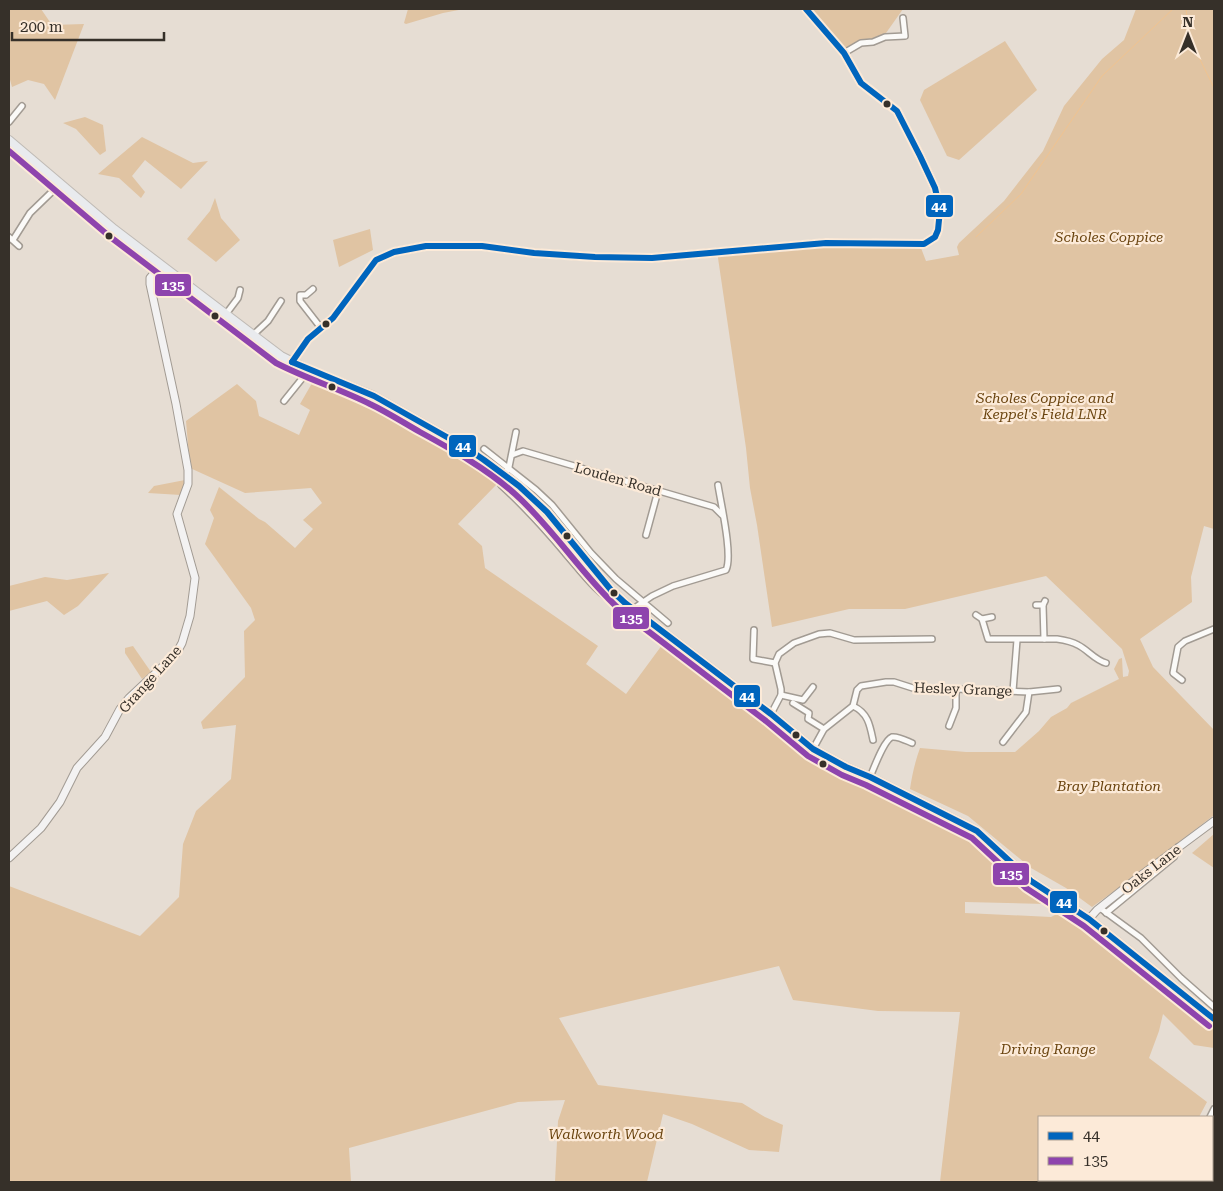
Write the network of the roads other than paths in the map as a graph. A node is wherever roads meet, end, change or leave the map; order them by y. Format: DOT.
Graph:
graph roads {
  1 [pos="806,9"];
  2 [pos="903,18"];
  3 [pos="844,53"];
  4 [pos="22,106"];
  5 [pos="9,122"];
  6 [pos="9,140"];
  7 [pos="60,184"];
  8 [pos="11,239"];
  9 [pos="19,246"];
  10 [pos="160,265"];
  11 [pos="313,289"];
  12 [pos="240,290"];
  13 [pos="281,301"];
  14 [pos="226,314"];
  15 [pos="321,328"];
  16 [pos="253,335"];
  17 [pos="292,362"];
  18 [pos="309,370"];
  19 [pos="284,401"];
  20 [pos="516,432"];
  21 [pos="484,450"];
  22 [pos="512,455"];
  23 [pos="509,467"];
  24 [pos="505,475"];
  25 [pos="718,485"];
  26 [pos="658,491"];
  27 [pos="722,515"];
  28 [pos="646,535"];
  29 [pos="642,602"];
  30 [pos="625,603"];
  31 [pos="1036,604"];
  32 [pos="633,609"];
  33 [pos="976,615"];
  34 [pos="992,617"];
  35 [pos="982,619"];
  36 [pos="668,623"];
  37 [pos="1214,629"];
  38 [pos="754,630"];
  39 [pos="932,639"];
  40 [pos="1044,639"];
  41 [pos="1017,640"];
  42 [pos="775,663"];
  43 [pos="1106,663"];
  44 [pos="1182,680"];
  45 [pos="813,687"];
  46 [pos="956,689"];
  47 [pos="1058,689"];
  48 [pos="1013,691"];
  49 [pos="1029,692"];
  50 [pos="781,695"];
  51 [pos="793,703"];
  52 [pos="852,706"];
  53 [pos="772,714"];
  54 [pos="949,726"];
  55 [pos="824,729"];
  56 [pos="873,740"];
  57 [pos="1003,742"];
  58 [pos="912,743"];
  59 [pos="813,749"];
  60 [pos="870,777"];
  61 [pos="1214,821"];
  62 [pos="9,858"];
  63 [pos="1103,910"];
  64 [pos="1089,919"];
  65 [pos="1214,1007"];
  66 [pos="1214,1019"];
  1 -- 3 [label="street"];
  2 -- 3 [label="street"];
  3 -- 15 [label="street"];
  4 -- 5 [label="street"];
  6 -- 7 [label="main road"];
  7 -- 8 [label="street"];
  7 -- 10 [label="main road"];
  8 -- 9 [label="street"];
  10 -- 14 [label="main road"];
  10 -- 62 [label="street, Grange Lane"];
  11 -- 15 [label="street"];
  12 -- 14 [label="street"];
  13 -- 16 [label="street"];
  14 -- 16 [label="main road"];
  15 -- 17 [label="street"];
  16 -- 17 [label="main road"];
  17 -- 18 [label="main road"];
  18 -- 19 [label="street"];
  18 -- 24 [label="main road"];
  20 -- 22 [label="street"];
  21 -- 23 [label="street"];
  22 -- 23 [label="street"];
  22 -- 26 [label="street, Louden Road"];
  23 -- 24 [label="street"];
  23 -- 29 [label="street"];
  24 -- 30 [label="main road"];
  24 -- 30 [label="street"];
  25 -- 27 [label="street"];
  26 -- 27 [label="street, Louden Road"];
  26 -- 28 [label="street"];
  27 -- 29 [label="street"];
  29 -- 32 [label="street"];
  29 -- 36 [label="street"];
  30 -- 32 [label="main road"];
  31 -- 40 [label="street"];
  32 -- 53 [label="main road"];
  33 -- 35 [label="street"];
  34 -- 35 [label="street"];
  35 -- 41 [label="street"];
  37 -- 44 [label="street"];
  38 -- 42 [label="street"];
  39 -- 42 [label="street"];
  40 -- 41 [label="street"];
  40 -- 43 [label="street"];
  41 -- 48 [label="street"];
  42 -- 50 [label="street"];
  45 -- 50 [label="street"];
  46 -- 48 [label="street, Hesley Grange"];
  46 -- 52 [label="street, Hesley Grange"];
  46 -- 54 [label="street"];
  47 -- 49 [label="street, Hesley Grange"];
  48 -- 49 [label="street, Hesley Grange"];
  49 -- 57 [label="street"];
  50 -- 53 [label="street"];
  51 -- 55 [label="street"];
  52 -- 55 [label="street, Hesley Grange"];
  52 -- 56 [label="street"];
  53 -- 59 [label="main road"];
  55 -- 59 [label="street, Hesley Grange"];
  58 -- 60 [label="street"];
  59 -- 60 [label="main road"];
  60 -- 64 [label="main road"];
  61 -- 63 [label="street, Oaks Lane"];
  63 -- 64 [label="street, Oaks Lane"];
  63 -- 65 [label="street"];
  64 -- 66 [label="main road"];
}
